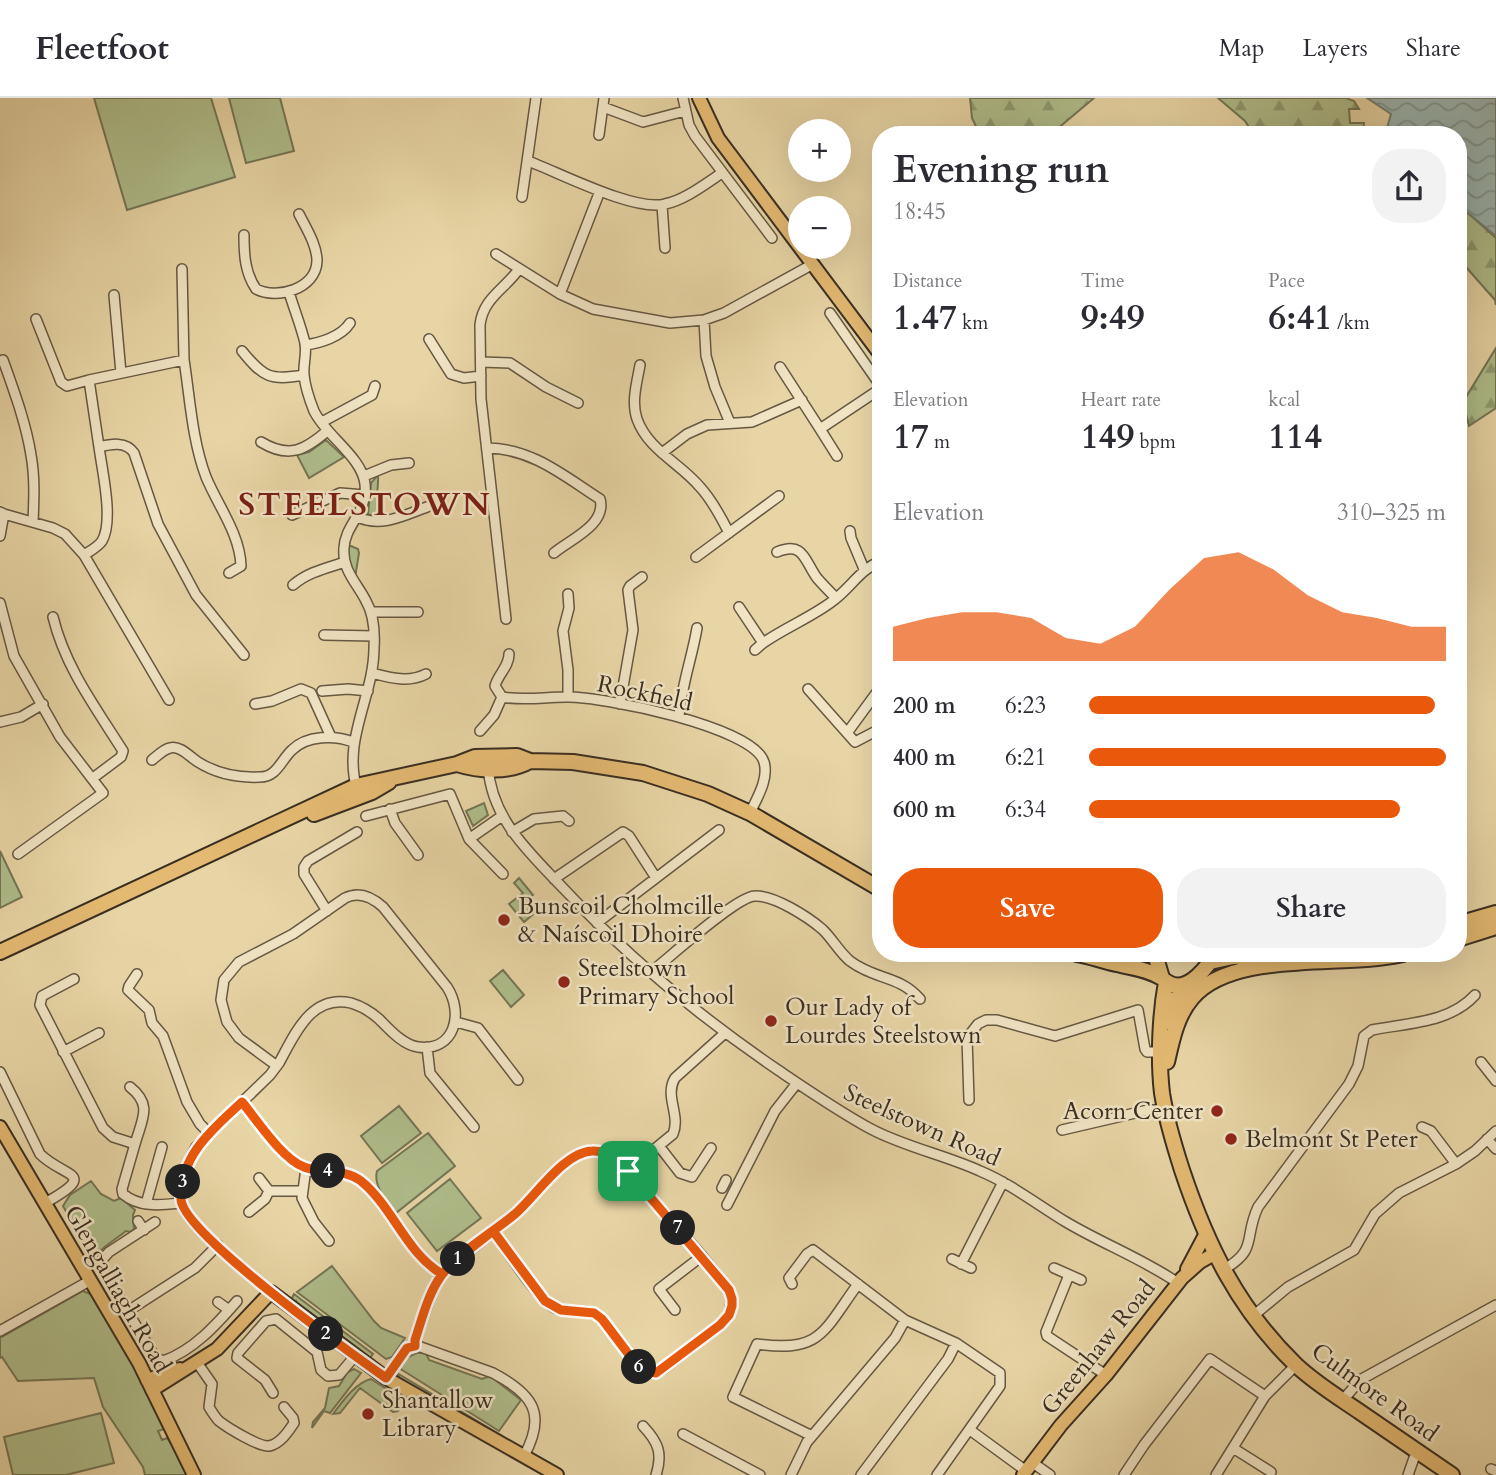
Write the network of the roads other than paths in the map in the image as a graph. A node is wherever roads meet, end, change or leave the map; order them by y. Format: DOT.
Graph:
graph roads {
  1 [pos="536,98"];
  2 [pos="683,98"];
  3 [pos="699,98"];
  4 [pos="603,103"];
  5 [pos="685,111"];
  6 [pos="599,135"];
  7 [pos="528,161"];
  8 [pos="722,173"];
  9 [pos="600,191"];
  10 [pos="522,197"];
  11 [pos="662,205"];
  12 [pos="299,214"];
  13 [pos="244,235"];
  14 [pos="772,238"];
  15 [pos="665,247"];
  16 [pos="496,254"];
  17 [pos="813,264"];
  18 [pos="519,268"];
  19 [pos="183,269"];
  20 [pos="289,292"];
  21 [pos="560,294"];
  22 [pos="114,295"];
  23 [pos="830,313"];
  24 [pos="36,319"];
  25 [pos="704,320"];
  26 [pos="350,323"];
  27 [pos="429,339"];
  28 [pos="872,343"];
  29 [pos="305,345"];
  30 [pos="242,351"];
  31 [pos="3,360"];
  32 [pos="184,360"];
  33 [pos="481,362"];
  34 [pos="640,365"];
  35 [pos="780,367"];
  36 [pos="121,373"];
  37 [pos="304,375"];
  38 [pos="872,375"];
  39 [pos="481,376"];
  40 [pos="89,380"];
  41 [pos="375,386"];
  42 [pos="872,393"];
  43 [pos="802,400"];
  44 [pos="578,403"];
  45 [pos="730,423"];
  46 [pos="324,427"];
  47 [pos="820,429"];
  48 [pos="261,442"];
  49 [pos="99,447"];
  50 [pos="488,447"];
  51 [pos="662,453"];
  52 [pos="837,456"];
  53 [pos="409,463"];
  54 [pos="364,476"];
  55 [pos="365,495"];
  56 [pos="779,496"];
  57 [pos="427,506"];
  58 [pos="2,513"];
  59 [pos="292,515"];
  60 [pos="358,517"];
  61 [pos="33,522"];
  62 [pos="850,531"];
  63 [pos="729,533"];
  64 [pos="0,536"];
  65 [pos="777,552"];
  66 [pos="554,553"];
  67 [pos="84,555"];
  68 [pos="696,557"];
  69 [pos="345,562"];
  70 [pos="872,565"];
  71 [pos="864,569"];
  72 [pos="229,573"];
  73 [pos="642,577"];
  74 [pos="293,584"];
  75 [pos="568,594"];
  76 [pos="836,598"];
  77 [pos="0,603"];
  78 [pos="739,607"];
  79 [pos="371,612"];
  80 [pos="418,612"];
  81 [pos="53,617"];
  82 [pos="506,619"];
  83 [pos="697,628"];
  84 [pos="324,635"];
  85 [pos="374,636"];
  86 [pos="763,643"];
  87 [pos="755,650"];
  88 [pos="509,654"];
  89 [pos="244,655"];
  90 [pos="372,673"];
  91 [pos="426,674"];
  92 [pos="808,688"];
  93 [pos="322,691"];
  94 [pos="368,691"];
  95 [pos="568,696"];
  96 [pos="502,697"];
  97 [pos="872,699"];
  98 [pos="169,700"];
  99 [pos="43,704"];
  100 [pos="255,704"];
  101 [pos="620,704"];
  102 [pos="680,717"];
  103 [pos="0,722"];
  104 [pos="480,731"];
  105 [pos="846,733"];
  106 [pos="872,733"];
  107 [pos="331,737"];
  108 [pos="354,742"];
  109 [pos="152,760"];
  110 [pos="488,763"];
  111 [pos="93,778"];
  112 [pos="358,791"];
  113 [pos="390,809"];
  114 [pos="750,813"];
  115 [pos="366,816"];
  116 [pos="502,816"];
  117 [pos="569,821"];
  118 [pos="719,830"];
  119 [pos="357,832"];
  120 [pos="512,832"];
  121 [pos="469,839"];
  122 [pos="18,854"];
  123 [pos="418,855"];
  124 [pos="503,874"];
  125 [pos="656,878"];
  126 [pos="554,879"];
  127 [pos="872,884"];
  128 [pos="327,911"];
  129 [pos="1496,913"];
  130 [pos="1467,922"];
  131 [pos="597,923"];
  132 [pos="1496,927"];
  133 [pos="1467,936"];
  134 [pos="0,952"];
  135 [pos="1113,962"];
  136 [pos="1157,962"];
  137 [pos="1209,962"];
  138 [pos="1325,962"];
  139 [pos="651,972"];
  140 [pos="137,974"];
  141 [pos="74,979"];
  142 [pos="1163,980"];
  143 [pos="1190,983"];
  144 [pos="1475,995"];
  145 [pos="920,999"];
  146 [pos="456,1022"];
  147 [pos="99,1033"];
  148 [pos="725,1033"];
  149 [pos="1162,1033"];
  150 [pos="427,1047"];
  151 [pos="63,1052"];
  152 [pos="1154,1052"];
  153 [pos="1482,1062"];
  154 [pos="277,1066"];
  155 [pos="0,1073"];
  156 [pos="518,1080"];
  157 [pos="1496,1081"];
  158 [pos="797,1083"];
  159 [pos="130,1087"];
  160 [pos="1162,1092"];
  161 [pos="969,1100"];
  162 [pos="242,1102"];
  163 [pos="1166,1110"];
  164 [pos="474,1127"];
  165 [pos="1422,1128"];
  166 [pos="1,1129"];
  167 [pos="1062,1130"];
  168 [pos="1496,1131"];
  169 [pos="209,1133"];
  170 [pos="1487,1139"];
  171 [pos="135,1144"];
  172 [pos="659,1146"];
  173 [pos="162,1147"];
  174 [pos="711,1147"];
  175 [pos="1496,1149"];
  176 [pos="743,1150"];
  177 [pos="753,1155"];
  178 [pos="1456,1164"];
  179 [pos="306,1168"];
  180 [pos="628,1171"];
  181 [pos="259,1178"];
  182 [pos="1003,1182"];
  183 [pos="724,1184"];
  184 [pos="735,1190"];
  185 [pos="269,1191"];
  186 [pos="302,1191"];
  187 [pos="45,1203"];
  188 [pos="182,1203"];
  189 [pos="146,1204"];
  190 [pos="727,1206"];
  191 [pos="249,1212"];
  192 [pos="138,1221"];
  193 [pos="155,1222"];
  194 [pos="144,1230"];
  195 [pos="493,1231"];
  196 [pos="1205,1235"];
  197 [pos="329,1241"];
  198 [pos="218,1245"];
  199 [pos="1214,1254"];
  200 [pos="702,1256"];
  201 [pos="971,1268"];
  202 [pos="1054,1268"];
  203 [pos="1223,1270"];
  204 [pos="442,1274"];
  205 [pos="1069,1275"];
  206 [pos="91,1280"];
  207 [pos="1081,1280"];
  208 [pos="1180,1280"];
  209 [pos="792,1284"];
  210 [pos="858,1284"];
  211 [pos="271,1292"];
  212 [pos="237,1301"];
  213 [pos="218,1302"];
  214 [pos="1496,1305"];
  215 [pos="229,1310"];
  216 [pos="675,1310"];
  217 [pos="128,1311"];
  218 [pos="1253,1315"];
  219 [pos="905,1320"];
  220 [pos="0,1331"];
  221 [pos="956,1343"];
  222 [pos="415,1346"];
  223 [pos="355,1356"];
  224 [pos="196,1361"];
  225 [pos="1296,1365"];
  226 [pos="1106,1375"];
  227 [pos="386,1378"];
  228 [pos="149,1385"];
  229 [pos="273,1393"];
  230 [pos="1265,1396"];
  231 [pos="1343,1400"];
  232 [pos="284,1406"];
  233 [pos="643,1426"];
  234 [pos="970,1430"];
  235 [pos="682,1434"];
  236 [pos="812,1436"];
  237 [pos="1233,1448"];
  238 [pos="1419,1453"];
  239 [pos="524,1456"];
  240 [pos="1027,1469"];
  241 [pos="1271,1472"];
  242 [pos="194,1475"];
  243 [pos="557,1475"];
  244 [pos="656,1475"];
  245 [pos="760,1475"];
  246 [pos="792,1475"];
  247 [pos="861,1475"];
  248 [pos="937,1475"];
  249 [pos="1050,1475"];
  250 [pos="1124,1475"];
  251 [pos="1216,1475"];
  252 [pos="1408,1475"];
  253 [pos="1452,1475"];
  1 -- 7 [label="street"];
  2 -- 5 [label="street"];
  3 -- 17 [label="main road"];
  4 -- 5 [label="street"];
  4 -- 6 [label="street"];
  5 -- 8 [label="street"];
  7 -- 9 [label="street"];
  7 -- 10 [label="street"];
  8 -- 11 [label="street"];
  8 -- 14 [label="street"];
  9 -- 11 [label="street"];
  9 -- 21 [label="street"];
  11 -- 15 [label="street"];
  12 -- 20 [label="street"];
  13 -- 20 [label="street"];
  16 -- 18 [label="street"];
  17 -- 25 [label="street"];
  17 -- 28 [label="main road"];
  18 -- 21 [label="street"];
  18 -- 33 [label="street"];
  19 -- 32 [label="street"];
  20 -- 29 [label="street"];
  21 -- 25 [label="street"];
  22 -- 36 [label="street"];
  23 -- 38 [label="street"];
  24 -- 40 [label="street"];
  25 -- 45 [label="street"];
  26 -- 29 [label="street"];
  27 -- 39 [label="street"];
  29 -- 37 [label="street"];
  30 -- 37 [label="street"];
  31 -- 61 [label="street"];
  32 -- 36 [label="street"];
  32 -- 72 [label="street"];
  33 -- 39 [label="street"];
  33 -- 44 [label="street"];
  34 -- 51 [label="street"];
  35 -- 43 [label="street"];
  36 -- 40 [label="street"];
  37 -- 46 [label="street"];
  39 -- 50 [label="street"];
  40 -- 49 [label="street"];
  41 -- 46 [label="street"];
  42 -- 47 [label="street"];
  43 -- 45 [label="street"];
  43 -- 47 [label="street"];
  45 -- 51 [label="street"];
  46 -- 48 [label="street"];
  46 -- 54 [label="street"];
  47 -- 52 [label="street"];
  49 -- 67 [label="street"];
  49 -- 89 [label="street"];
  50 -- 66 [label="street"];
  50 -- 82 [label="street"];
  51 -- 63 [label="street"];
  53 -- 54 [label="street"];
  54 -- 55 [label="street"];
  55 -- 59 [label="street"];
  55 -- 60 [label="street"];
  56 -- 63 [label="street"];
  57 -- 60 [label="street"];
  58 -- 61 [label="street"];
  58 -- 64 [label="street"];
  60 -- 69 [label="street"];
  61 -- 67 [label="street"];
  62 -- 71 [label="street"];
  63 -- 68 [label="street"];
  65 -- 76 [label="street"];
  67 -- 98 [label="street"];
  69 -- 74 [label="street"];
  69 -- 79 [label="street"];
  70 -- 71 [label="street"];
  71 -- 76 [label="street"];
  73 -- 101 [label="street"];
  75 -- 95 [label="street"];
  76 -- 86 [label="street"];
  77 -- 99 [label="street"];
  78 -- 86 [label="street"];
  79 -- 80 [label="street"];
  79 -- 85 [label="street"];
  81 -- 111 [label="street"];
  83 -- 102 [label="street"];
  84 -- 85 [label="street"];
  85 -- 90 [label="street"];
  86 -- 87 [label="street"];
  88 -- 96 [label="street"];
  90 -- 91 [label="street"];
  90 -- 94 [label="street"];
  92 -- 105 [label="street"];
  93 -- 94 [label="street"];
  94 -- 108 [label="street"];
  95 -- 96 [label="street, Rockfield"];
  95 -- 101 [label="street, Rockfield"];
  96 -- 104 [label="street"];
  97 -- 105 [label="street"];
  99 -- 103 [label="street"];
  99 -- 111 [label="street"];
  100 -- 107 [label="street"];
  101 -- 102 [label="street, Rockfield"];
  102 -- 114 [label="street, Rockfield"];
  105 -- 106 [label="street"];
  107 -- 108 [label="street"];
  107 -- 109 [label="street"];
  108 -- 112 [label="street"];
  110 -- 112 [label="highway"];
  110 -- 114 [label="highway"];
  110 -- 116 [label="street, Steelstown Road"];
  111 -- 122 [label="street"];
  112 -- 134 [label="highway"];
  113 -- 115 [label="street"];
  113 -- 121 [label="street"];
  113 -- 123 [label="street"];
  114 -- 127 [label="highway"];
  116 -- 120 [label="street, Steelstown Road"];
  116 -- 121 [label="street"];
  117 -- 120 [label="street"];
  118 -- 125 [label="street"];
  119 -- 128 [label="street"];
  120 -- 126 [label="street, Steelstown Road"];
  121 -- 124 [label="street"];
  125 -- 126 [label="street"];
  125 -- 131 [label="street"];
  126 -- 131 [label="street, Steelstown Road"];
  128 -- 146 [label="street"];
  128 -- 154 [label="street"];
  129 -- 130 [label="highway"];
  131 -- 139 [label="street, Steelstown Road"];
  132 -- 133 [label="highway"];
  135 -- 142 [label="highway"];
  136 -- 142 [label="highway, Culmore Road"];
  137 -- 143 [label="highway, Culmore Road"];
  138 -- 160 [label="highway"];
  139 -- 145 [label="street"];
  139 -- 148 [label="street, Steelstown Road"];
  140 -- 169 [label="street"];
  141 -- 151 [label="street"];
  142 -- 143 [label="highway"];
  142 -- 149 [label="highway, Culmore Road"];
  143 -- 149 [label="highway, Culmore Road"];
  144 -- 203 [label="street"];
  146 -- 150 [label="street"];
  146 -- 156 [label="street"];
  147 -- 151 [label="street"];
  148 -- 158 [label="street, Steelstown Road"];
  148 -- 172 [label="street"];
  149 -- 152 [label="highway, Culmore Road"];
  150 -- 154 [label="street"];
  150 -- 164 [label="street"];
  151 -- 171 [label="street"];
  152 -- 160 [label="highway, Culmore Road"];
  152 -- 161 [label="street"];
  153 -- 157 [label="street"];
  154 -- 162 [label="street"];
  155 -- 187 [label="street"];
  158 -- 177 [label="street"];
  158 -- 182 [label="street, Steelstown Road"];
  159 -- 171 [label="street"];
  160 -- 163 [label="highway, Culmore Road"];
  162 -- 169 [label="street"];
  162 -- 179 [label="street"];
  163 -- 167 [label="street"];
  163 -- 196 [label="highway, Culmore Road"];
  165 -- 178 [label="street"];
  166 -- 187 [label="main road, Glengalliagh Road"];
  168 -- 170 [label="street"];
  169 -- 188 [label="street"];
  170 -- 175 [label="street"];
  170 -- 178 [label="street"];
  171 -- 189 [label="street"];
  172 -- 174 [label="street"];
  172 -- 180 [label="street"];
  173 -- 189 [label="street"];
  176 -- 177 [label="street"];
  177 -- 184 [label="street"];
  178 -- 218 [label="street"];
  179 -- 186 [label="street"];
  179 -- 204 [label="street"];
  180 -- 195 [label="street"];
  180 -- 200 [label="street"];
  181 -- 185 [label="street"];
  182 -- 201 [label="street"];
  182 -- 208 [label="street, Steelstown Road"];
  183 -- 184 [label="street"];
  184 -- 190 [label="street"];
  185 -- 186 [label="street"];
  185 -- 191 [label="street"];
  186 -- 197 [label="street"];
  187 -- 206 [label="main road, Glengalliagh Road"];
  188 -- 189 [label="street"];
  188 -- 198 [label="street"];
  192 -- 194 [label="street"];
  193 -- 194 [label="street"];
  194 -- 217 [label="street"];
  195 -- 200 [label="street"];
  195 -- 204 [label="street"];
  196 -- 199 [label="highway, Culmore Road"];
  196 -- 208 [label="main road"];
  198 -- 211 [label="street"];
  198 -- 217 [label="street"];
  199 -- 203 [label="highway, Culmore Road"];
  199 -- 208 [label="main road, Greenhaw Road"];
  200 -- 216 [label="street"];
  202 -- 205 [label="street"];
  203 -- 218 [label="highway, Culmore Road"];
  204 -- 222 [label="street"];
  205 -- 207 [label="street"];
  205 -- 226 [label="street"];
  206 -- 220 [label="street"];
  206 -- 228 [label="main road, Glengalliagh Road"];
  208 -- 226 [label="main road, Greenhaw Road"];
  209 -- 210 [label="street"];
  210 -- 219 [label="street"];
  210 -- 236 [label="street"];
  211 -- 223 [label="main road"];
  211 -- 224 [label="main road"];
  212 -- 215 [label="street"];
  213 -- 215 [label="street"];
  214 -- 231 [label="street"];
  215 -- 217 [label="street"];
  218 -- 225 [label="highway, Culmore Road"];
  219 -- 221 [label="street"];
  219 -- 236 [label="street"];
  221 -- 234 [label="street"];
  221 -- 247 [label="street"];
  222 -- 227 [label="street"];
  222 -- 239 [label="street"];
  223 -- 227 [label="main road"];
  223 -- 229 [label="street"];
  224 -- 228 [label="main road"];
  224 -- 232 [label="street"];
  225 -- 230 [label="street"];
  225 -- 231 [label="highway, Culmore Road"];
  226 -- 240 [label="main road, Greenhaw Road"];
  227 -- 239 [label="main road"];
  228 -- 242 [label="main road, Glengalliagh Road"];
  230 -- 237 [label="street"];
  230 -- 250 [label="street"];
  231 -- 238 [label="highway, Culmore Road"];
  233 -- 244 [label="street"];
  234 -- 240 [label="street"];
  234 -- 248 [label="street"];
  235 -- 245 [label="street"];
  236 -- 246 [label="street"];
  237 -- 241 [label="street"];
  237 -- 251 [label="street"];
  238 -- 252 [label="street"];
  238 -- 253 [label="highway, Culmore Road"];
  239 -- 243 [label="main road"];
  240 -- 249 [label="street"];
}
